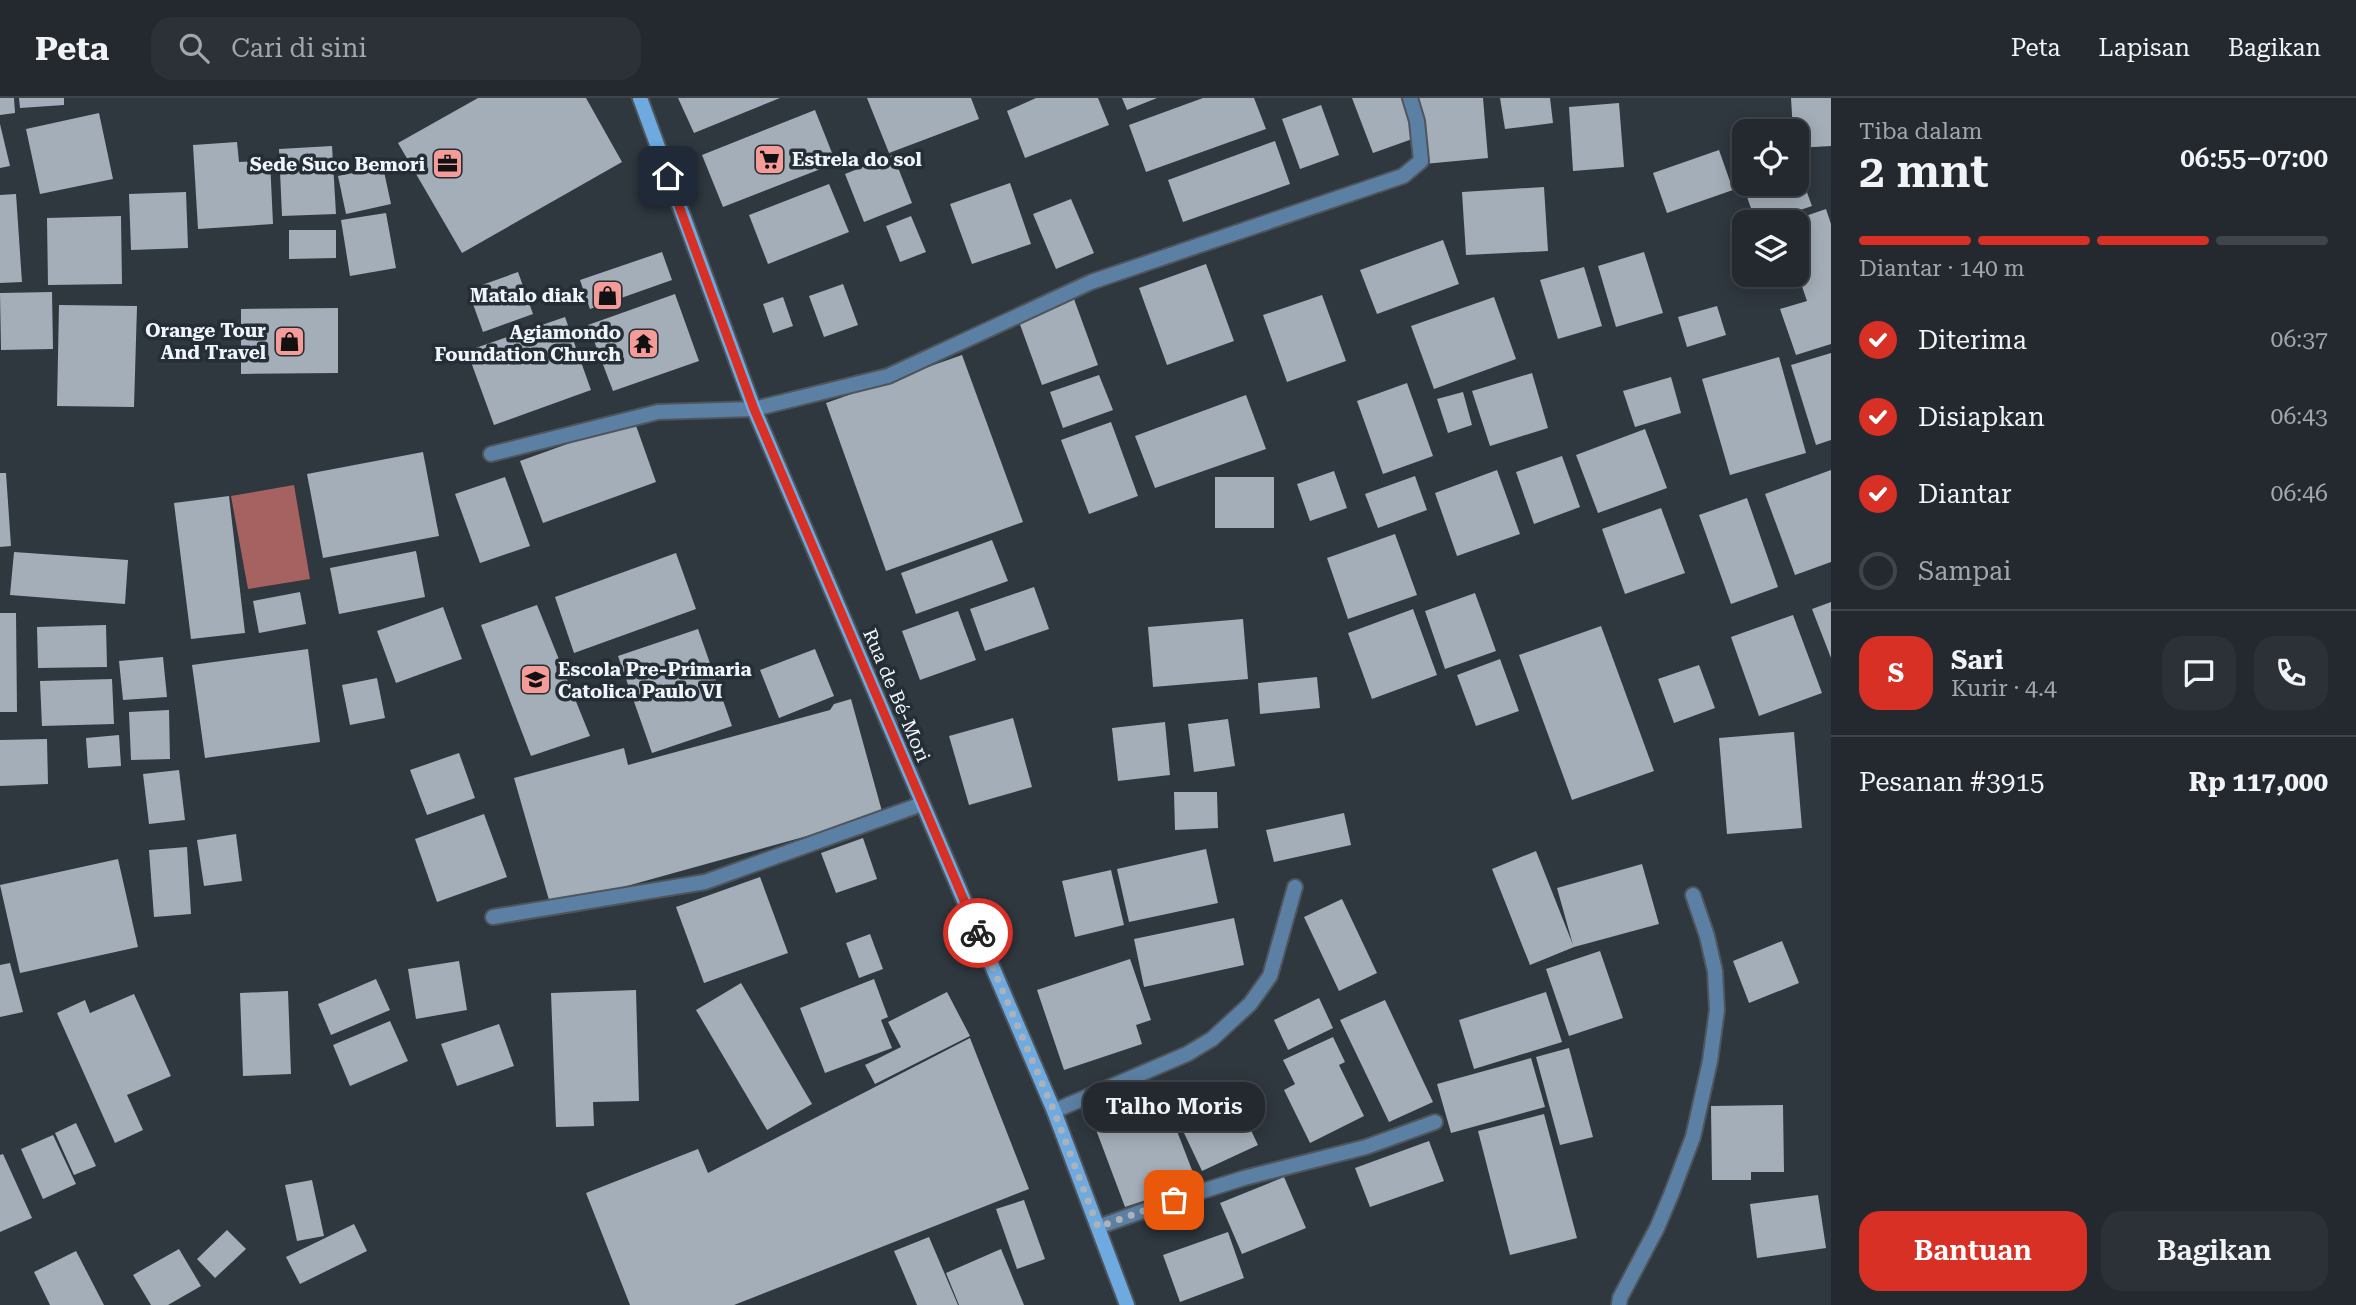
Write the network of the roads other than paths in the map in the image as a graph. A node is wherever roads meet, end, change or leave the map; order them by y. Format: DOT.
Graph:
graph roads {
  1 [pos="640,98"];
  2 [pos="1410,98"];
  3 [pos="754,409"];
  4 [pos="491,454"];
  5 [pos="922,804"];
  6 [pos="1295,887"];
  7 [pos="1693,895"];
  8 [pos="493,917"];
  9 [pos="1054,1111"];
  10 [pos="1435,1122"];
  11 [pos="1098,1227"];
  12 [pos="1127,1305"];
  13 [pos="1619,1305"];
  1 -- 3 [label="street, Rua de Bé-Mori"];
  2 -- 3 [label="street"];
  3 -- 4 [label="street"];
  3 -- 5 [label="street, Rua de Bé-Mori"];
  5 -- 8 [label="street"];
  5 -- 9 [label="street, Rua de Bé-Mori"];
  6 -- 9 [label="street"];
  7 -- 13 [label="street"];
  9 -- 11 [label="street, Rua de Bé-Mori"];
  10 -- 11 [label="street"];
  11 -- 12 [label="street, Rua de Bé-Mori"];
}
